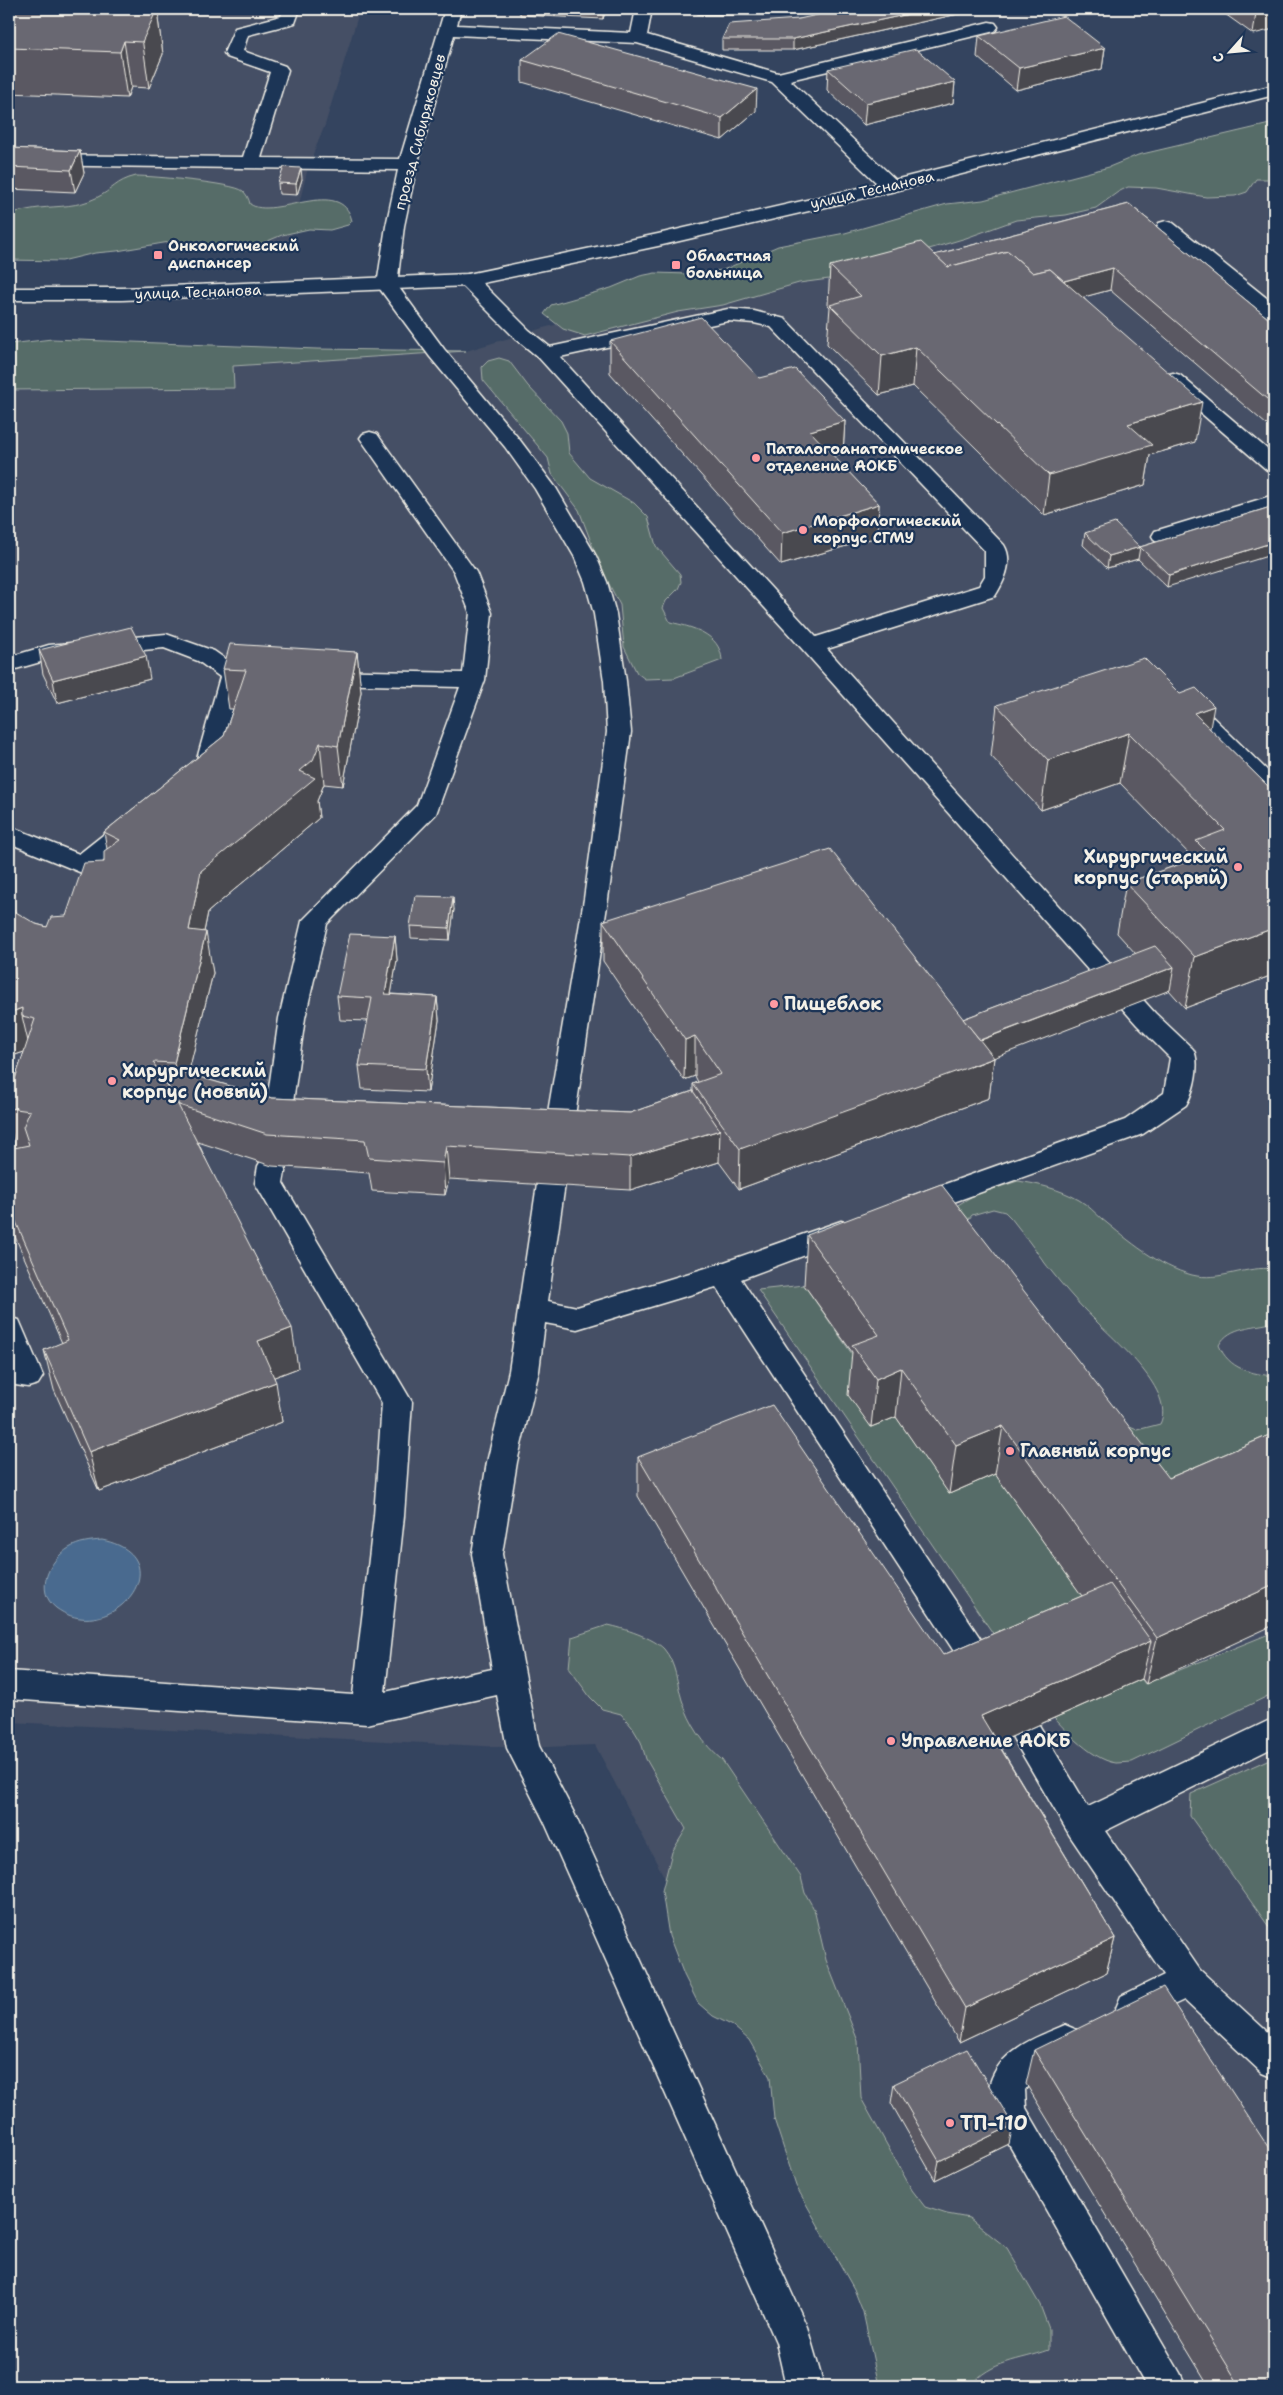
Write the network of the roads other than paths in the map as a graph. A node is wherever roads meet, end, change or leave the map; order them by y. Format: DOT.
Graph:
graph roads {
  1 [pos="292,9"];
  2 [pos="452,9"];
  3 [pos="644,9"];
  4 [pos="704,9"];
  5 [pos="767,9"];
  6 [pos="989,27"];
  7 [pos="448,30"];
  8 [pos="638,38"];
  9 [pos="778,78"];
  10 [pos="1274,90"];
  11 [pos="9,158"];
  12 [pos="250,164"];
  13 [pos="408,165"];
  14 [pos="891,186"];
  15 [pos="1166,227"];
  16 [pos="468,280"];
  17 [pos="387,285"];
  18 [pos="9,294"];
  19 [pos="1274,314"];
  20 [pos="546,354"];
  21 [pos="1157,365"];
  22 [pos="370,438"];
  23 [pos="1274,466"];
  24 [pos="1274,501"];
  25 [pos="1162,536"];
  26 [pos="812,646"];
  27 [pos="9,664"];
  28 [pos="232,675"];
  29 [pos="474,680"];
  30 [pos="1174,692"];
  31 [pos="1274,790"];
  32 [pos="174,793"];
  33 [pos="151,811"];
  34 [pos="9,834"];
  35 [pos="276,1130"];
  36 [pos="557,1142"];
  37 [pos="272,1166"];
  38 [pos="551,1184"];
  39 [pos="891,1214"];
  40 [pos="863,1224"];
  41 [pos="723,1274"];
  42 [pos="533,1310"];
  43 [pos="9,1328"];
  44 [pos="9,1374"];
  45 [pos="985,1672"];
  46 [pos="509,1679"];
  47 [pos="9,1685"];
  48 [pos="367,1710"];
  49 [pos="1025,1730"];
  50 [pos="1274,1732"];
  51 [pos="1082,1826"];
  52 [pos="1188,1981"];
  53 [pos="1274,2061"];
  54 [pos="805,2386"];
  55 [pos="1168,2386"];
  1 -- 12 [label="main road"];
  2 -- 7 [label="main road, проезд Сибиряковцев"];
  3 -- 8 [label="main road"];
  4 -- 5 [label="main road"];
  6 -- 9 [label="main road"];
  7 -- 8 [label="main road"];
  7 -- 13 [label="main road, проезд Сибиряковцев"];
  8 -- 9 [label="main road"];
  9 -- 14 [label="main road"];
  10 -- 14 [label="main road, улица Теснанова"];
  11 -- 12 [label="main road"];
  12 -- 13 [label="main road"];
  13 -- 17 [label="main road, проезд Сибиряковцев"];
  14 -- 16 [label="main road, улица Теснанова"];
  15 -- 19 [label="main road"];
  16 -- 17 [label="main road, улица Теснанова"];
  16 -- 20 [label="main road"];
  17 -- 18 [label="main road, улица Теснанова"];
  17 -- 36 [label="main road"];
  20 -- 26 [label="main road"];
  20 -- 26 [label="main road"];
  21 -- 23 [label="main road"];
  22 -- 29 [label="main road"];
  24 -- 25 [label="main road"];
  26 -- 39 [label="main road"];
  27 -- 28 [label="main road"];
  28 -- 29 [label="main road"];
  28 -- 32 [label="main road"];
  29 -- 35 [label="main road"];
  30 -- 31 [label="main road"];
  33 -- 34 [label="main road"];
  37 -- 48 [label="main road"];
  38 -- 42 [label="main road"];
  40 -- 41 [label="main road"];
  41 -- 42 [label="main road"];
  41 -- 45 [label="main road"];
  42 -- 46 [label="main road"];
  43 -- 44 [label="main road"];
  46 -- 48 [label="main road"];
  46 -- 54 [label="main road"];
  47 -- 48 [label="main road"];
  49 -- 51 [label="main road"];
  50 -- 51 [label="main road"];
  51 -- 52 [label="main road"];
  52 -- 53 [label="main road"];
  52 -- 55 [label="main road"];
}
